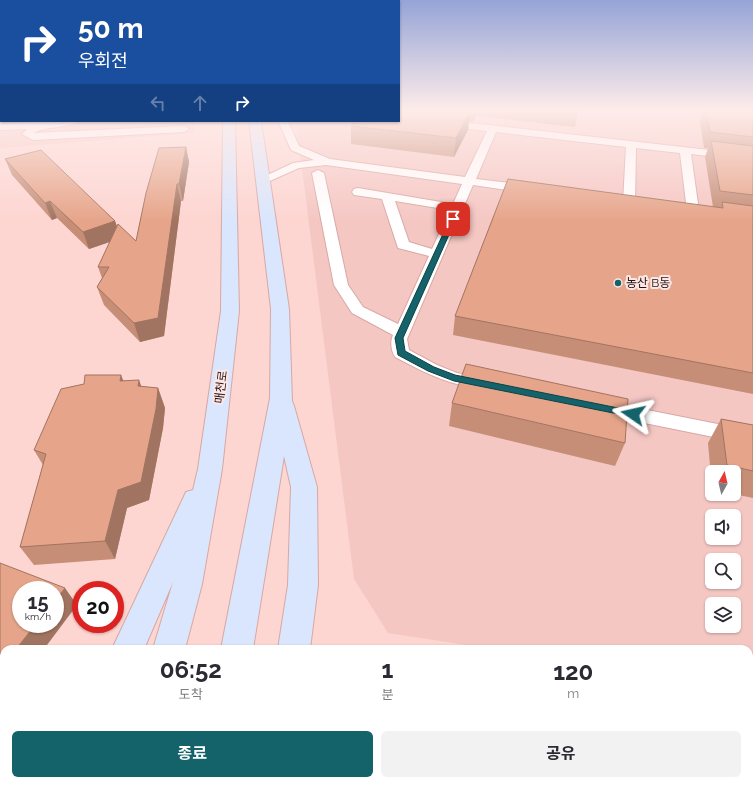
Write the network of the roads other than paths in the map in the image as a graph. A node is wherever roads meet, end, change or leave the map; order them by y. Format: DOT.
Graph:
graph roads {
  1 [pos="228,148"];
  2 [pos="259,148"];
  3 [pos="295,148"];
  4 [pos="484,148"];
  5 [pos="631,148"];
  6 [pos="664,148"];
  7 [pos="685,150"];
  8 [pos="753,158"];
  9 [pos="328,162"];
  10 [pos="318,173"];
  11 [pos="263,181"];
  12 [pos="470,181"];
  13 [pos="543,191"];
  14 [pos="358,192"];
  15 [pos="387,197"];
  16 [pos="643,204"];
  17 [pos="458,208"];
  18 [pos="679,209"];
  19 [pos="693,211"];
  20 [pos="708,213"];
  21 [pos="437,254"];
  22 [pos="402,334"];
  23 [pos="500,387"];
  24 [pos="281,398"];
  25 [pos="584,404"];
  26 [pos="753,438"];
  27 [pos="210,469"];
  28 [pos="130,645"];
  29 [pos="170,645"];
  30 [pos="238,645"];
  31 [pos="295,645"];
  1 -- 27 [label="main road, 매천로"];
  2 -- 11 [label="main road"];
  3 -- 9 [label="lane"];
  4 -- 12 [label="lane"];
  5 -- 16 [label="lane"];
  6 -- 7 [label="lane"];
  7 -- 8 [label="lane"];
  7 -- 19 [label="lane"];
  9 -- 11 [label="lane"];
  9 -- 12 [label="lane"];
  10 -- 22 [label="lane"];
  11 -- 24 [label="main road"];
  12 -- 13 [label="lane"];
  12 -- 17 [label="lane"];
  14 -- 15 [label="lane"];
  15 -- 17 [label="lane"];
  15 -- 21 [label="lane"];
  17 -- 21 [label="lane"];
  18 -- 19 [label="lane"];
  19 -- 20 [label="lane"];
  21 -- 22 [label="lane"];
  22 -- 23 [label="lane"];
  24 -- 30 [label="main road"];
  24 -- 31 [label="main road"];
  25 -- 26 [label="lane"];
  27 -- 28 [label="main road"];
  27 -- 29 [label="main road, 매천로"];
}
